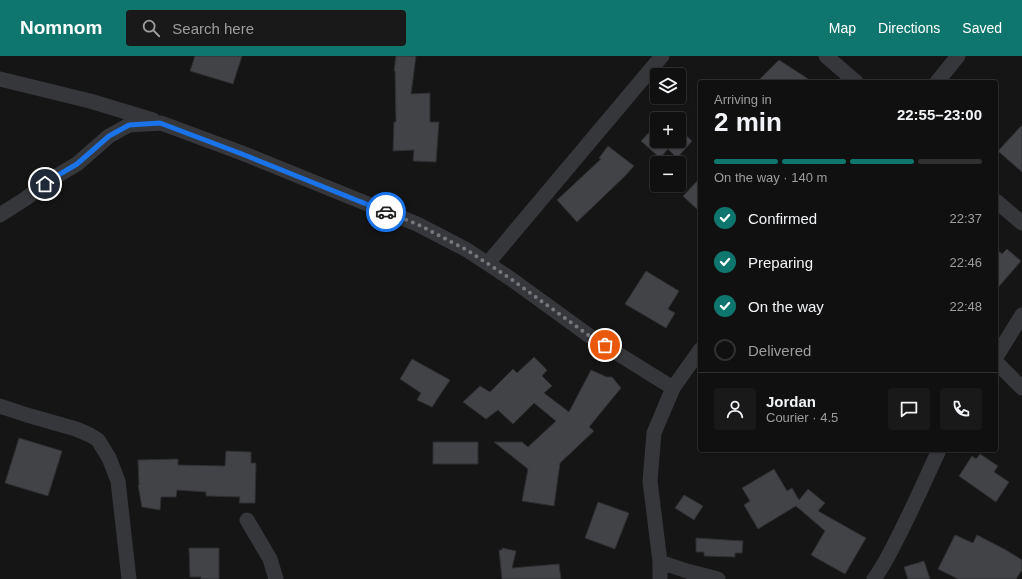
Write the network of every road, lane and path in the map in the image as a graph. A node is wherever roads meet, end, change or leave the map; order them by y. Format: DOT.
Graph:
graph roads {
  1 [pos="662,56"];
  2 [pos="826,56"];
  3 [pos="958,56"];
  4 [pos="0,79"];
  5 [pos="854,80"];
  6 [pos="939,80"];
  7 [pos="160,123"];
  8 [pos="998,203"];
  9 [pos="0,215"];
  10 [pos="1022,223"];
  11 [pos="488,263"];
  12 [pos="1022,315"];
  13 [pos="698,353"];
  14 [pos="998,354"];
  15 [pos="998,364"];
  16 [pos="672,388"];
  17 [pos="1022,388"];
  18 [pos="0,406"];
  19 [pos="938,452"];
  20 [pos="247,520"];
  21 [pos="660,562"];
  22 [pos="129,579"];
  23 [pos="276,579"];
  24 [pos="660,579"];
  25 [pos="718,579"];
  26 [pos="874,579"];
  1 -- 11 [label="street"];
  2 -- 5 [label="street"];
  3 -- 6 [label="street"];
  4 -- 7 [label="street"];
  7 -- 9 [label="street"];
  7 -- 11 [label="street"];
  8 -- 10 [label="street"];
  11 -- 16 [label="street"];
  12 -- 14 [label="street"];
  13 -- 16 [label="street"];
  15 -- 17 [label="street"];
  16 -- 21 [label="street"];
  18 -- 22 [label="street"];
  19 -- 26 [label="street"];
  20 -- 23 [label="street"];
  21 -- 24 [label="street"];
  21 -- 25 [label="street"];
}
